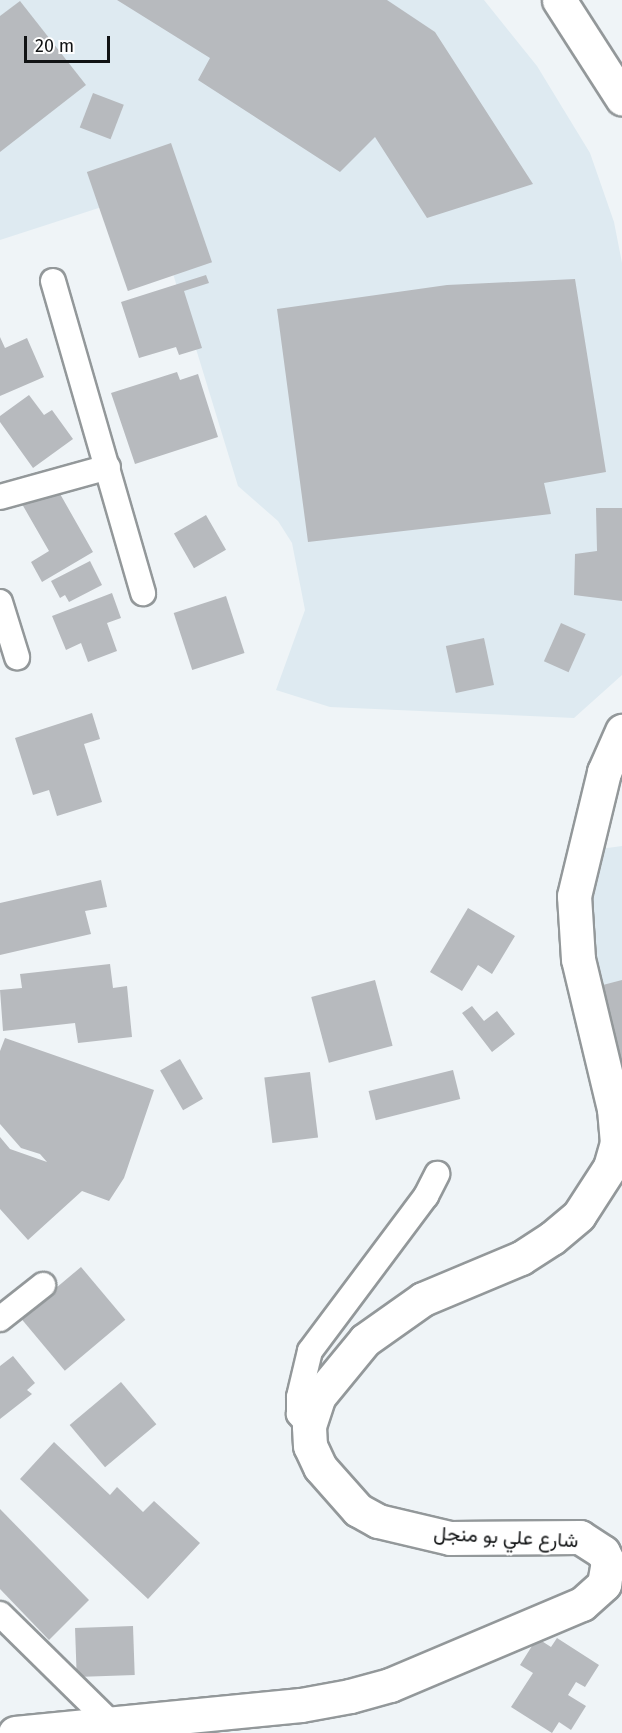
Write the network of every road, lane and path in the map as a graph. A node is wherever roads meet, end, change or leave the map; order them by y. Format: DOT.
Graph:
graph roads {
  1 [pos="559,0"];
  2 [pos="622,98"];
  3 [pos="54,281"];
  4 [pos="108,467"];
  5 [pos="0,497"];
  6 [pos="143,593"];
  7 [pos="0,602"];
  8 [pos="17,657"];
  9 [pos="622,731"];
  10 [pos="437,1174"];
  11 [pos="43,1285"];
  12 [pos="0,1319"];
  13 [pos="309,1426"];
  14 [pos="0,1614"];
  15 [pos="113,1725"];
  16 [pos="15,1733"];
  1 -- 2 [label="street"];
  3 -- 4 [label="street"];
  4 -- 5 [label="street"];
  4 -- 6 [label="street"];
  7 -- 8 [label="street"];
  9 -- 13 [label="street, شارع علي بو منجل"];
  10 -- 13 [label="street"];
  11 -- 12 [label="street"];
  13 -- 15 [label="street, شارع علي بو منجل"];
  14 -- 15 [label="street"];
  15 -- 16 [label="street, شارع علي بو منجل"];
}
